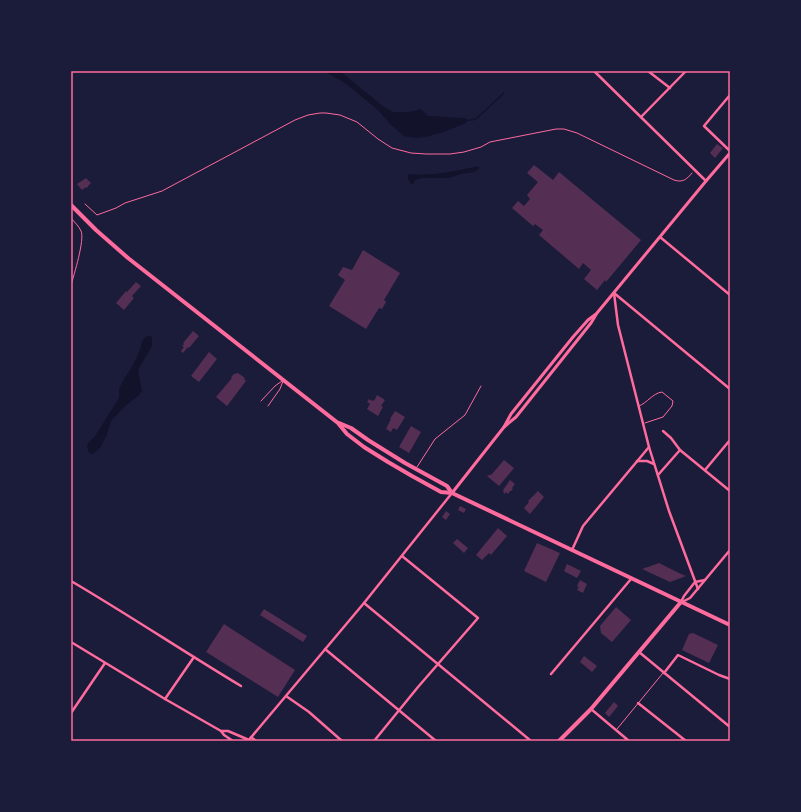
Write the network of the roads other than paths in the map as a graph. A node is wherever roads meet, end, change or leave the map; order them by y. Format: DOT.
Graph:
graph roads {
  1 [pos="594,71"];
  2 [pos="648,71"];
  3 [pos="686,71"];
  4 [pos="670,88"];
  5 [pos="730,95"];
  6 [pos="641,117"];
  7 [pos="730,152"];
  8 [pos="706,181"];
  9 [pos="71,204"];
  10 [pos="660,237"];
  11 [pos="614,293"];
  12 [pos="730,295"];
  13 [pos="597,313"];
  14 [pos="283,380"];
  15 [pos="481,386"];
  16 [pos="730,390"];
  17 [pos="261,401"];
  18 [pos="268,406"];
  19 [pos="638,406"];
  20 [pos="338,423"];
  21 [pos="643,424"];
  22 [pos="504,427"];
  23 [pos="663,431"];
  24 [pos="730,440"];
  25 [pos="649,447"];
  26 [pos="680,450"];
  27 [pos="636,461"];
  28 [pos="654,464"];
  29 [pos="416,469"];
  30 [pos="705,470"];
  31 [pos="658,475"];
  32 [pos="730,491"];
  33 [pos="452,493"];
  34 [pos="572,550"];
  35 [pos="730,550"];
  36 [pos="402,556"];
  37 [pos="631,578"];
  38 [pos="705,580"];
  39 [pos="71,581"];
  40 [pos="695,582"];
  41 [pos="698,589"];
  42 [pos="681,602"];
  43 [pos="364,603"];
  44 [pos="730,625"];
  45 [pos="71,642"];
  46 [pos="325,649"];
  47 [pos="638,652"];
  48 [pos="194,657"];
  49 [pos="105,663"];
  50 [pos="438,664"];
  51 [pos="664,673"];
  52 [pos="551,674"];
  53 [pos="730,679"];
  54 [pos="241,686"];
  55 [pos="286,696"];
  56 [pos="165,699"];
  57 [pos="638,703"];
  58 [pos="591,709"];
  59 [pos="399,710"];
  60 [pos="71,713"];
  61 [pos="730,727"];
  62 [pos="616,730"];
  63 [pos="221,731"];
  64 [pos="249,739"];
  65 [pos="233,741"];
  66 [pos="256,741"];
  67 [pos="342,741"];
  68 [pos="374,741"];
  69 [pos="436,741"];
  70 [pos="531,741"];
  71 [pos="559,741"];
  72 [pos="629,741"];
  73 [pos="686,741"];
  1 -- 6 [label="street"];
  2 -- 4 [label="street"];
  3 -- 4 [label="street"];
  4 -- 6 [label="street"];
  5 -- 7 [label="street"];
  6 -- 8 [label="street"];
  7 -- 8 [label="street"];
  8 -- 10 [label="street"];
  9 -- 14 [label="main road"];
  10 -- 11 [label="street"];
  10 -- 12 [label="street"];
  11 -- 13 [label="street"];
  11 -- 16 [label="street"];
  11 -- 19 [label="street"];
  13 -- 22 [label="street"];
  13 -- 22 [label="street"];
  14 -- 17 [label="lane"];
  14 -- 18 [label="lane"];
  14 -- 20 [label="main road"];
  15 -- 29 [label="lane"];
  19 -- 21 [label="street"];
  19 -- 21 [label="lane"];
  20 -- 29 [label="main road"];
  20 -- 33 [label="main road"];
  21 -- 25 [label="street"];
  22 -- 33 [label="street"];
  23 -- 26 [label="street"];
  24 -- 30 [label="street"];
  25 -- 27 [label="street"];
  25 -- 28 [label="street"];
  26 -- 30 [label="street"];
  26 -- 31 [label="street"];
  27 -- 28 [label="street"];
  27 -- 34 [label="street"];
  28 -- 31 [label="street"];
  29 -- 33 [label="main road"];
  30 -- 32 [label="street"];
  31 -- 40 [label="street"];
  33 -- 34 [label="main road"];
  33 -- 36 [label="street"];
  34 -- 37 [label="main road"];
  35 -- 38 [label="street"];
  36 -- 43 [label="street"];
  36 -- 50 [label="street"];
  37 -- 42 [label="main road"];
  37 -- 52 [label="street"];
  38 -- 40 [label="street"];
  38 -- 41 [label="street"];
  39 -- 48 [label="street"];
  40 -- 41 [label="street"];
  40 -- 42 [label="street"];
  41 -- 42 [label="street"];
  42 -- 44 [label="main road"];
  42 -- 47 [label="main road"];
  43 -- 46 [label="street"];
  43 -- 50 [label="street"];
  45 -- 49 [label="street"];
  46 -- 55 [label="street"];
  46 -- 59 [label="street"];
  47 -- 51 [label="street"];
  47 -- 58 [label="main road"];
  48 -- 54 [label="street"];
  48 -- 56 [label="street"];
  49 -- 56 [label="street"];
  49 -- 60 [label="street"];
  50 -- 59 [label="street"];
  50 -- 70 [label="street"];
  51 -- 53 [label="street"];
  51 -- 57 [label="lane"];
  51 -- 61 [label="street"];
  55 -- 64 [label="street"];
  55 -- 67 [label="street"];
  56 -- 63 [label="street"];
  57 -- 62 [label="lane"];
  57 -- 73 [label="street"];
  58 -- 62 [label="street"];
  58 -- 71 [label="main road"];
  59 -- 68 [label="street"];
  59 -- 69 [label="street"];
  62 -- 72 [label="street"];
  63 -- 64 [label="street"];
  63 -- 65 [label="street"];
  64 -- 66 [label="street"];
}
